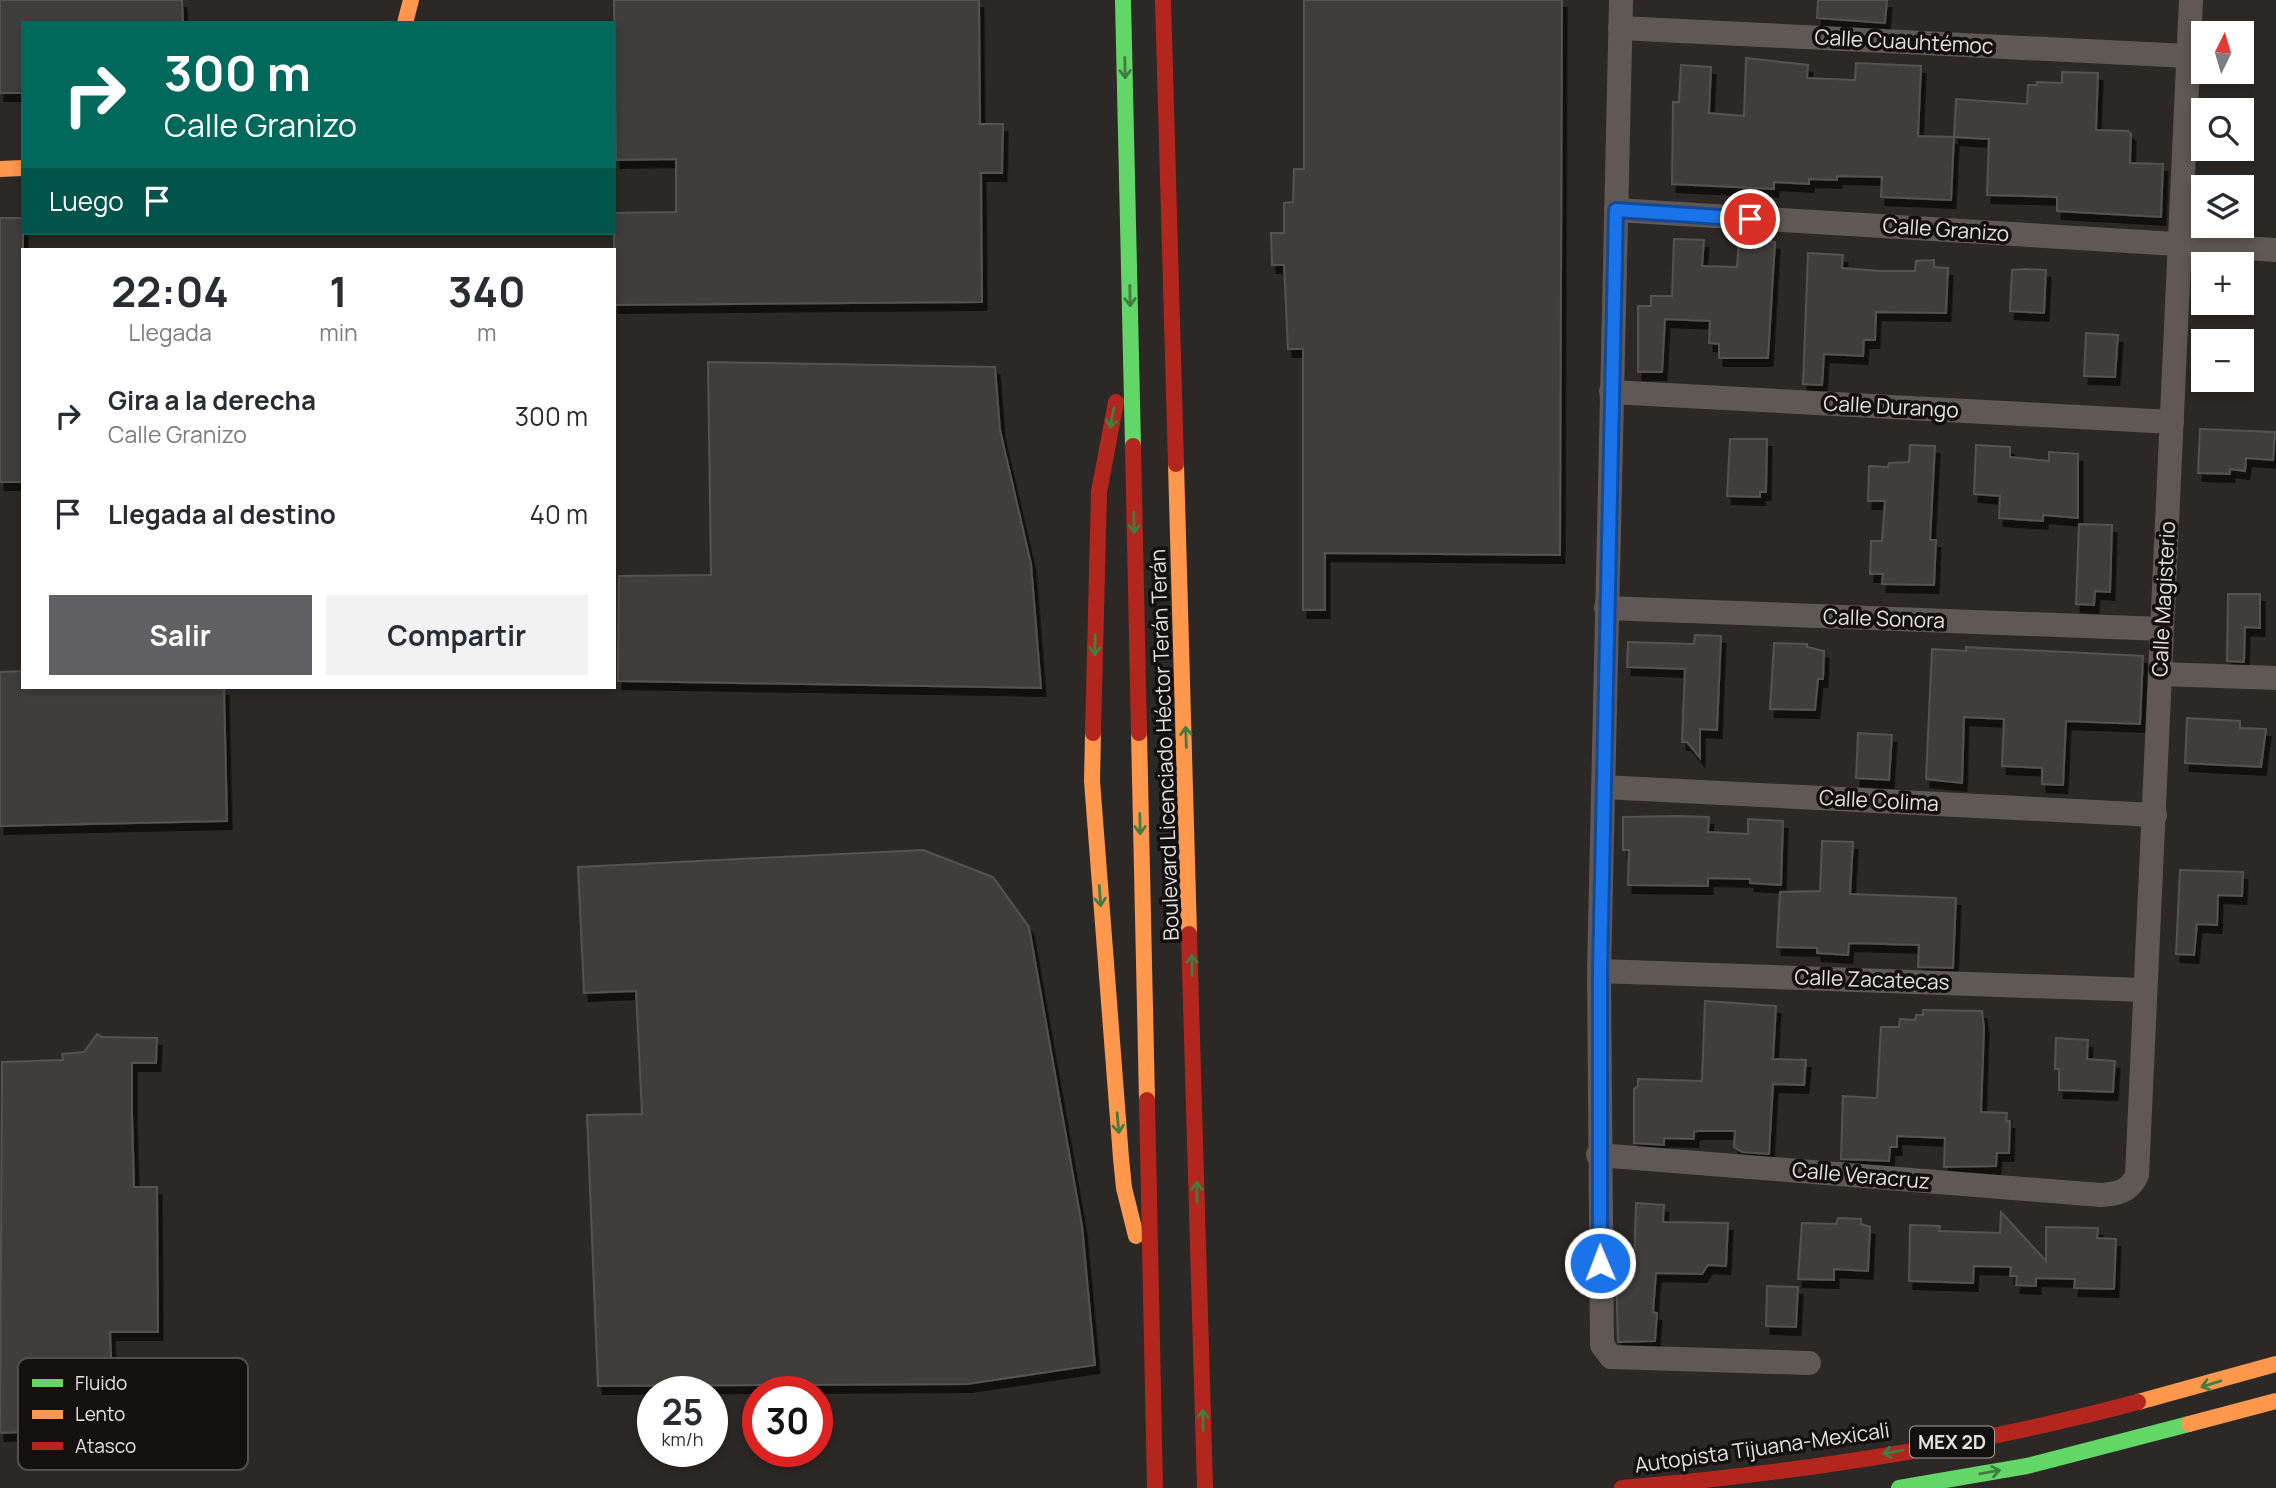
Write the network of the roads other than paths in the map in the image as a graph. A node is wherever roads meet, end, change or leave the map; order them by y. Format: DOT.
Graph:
graph roads {
  1 [pos="411,0"];
  2 [pos="1123,0"];
  3 [pos="1163,0"];
  4 [pos="1621,0"];
  5 [pos="2191,0"];
  6 [pos="406,21"];
  7 [pos="1620,28"];
  8 [pos="2188,56"];
  9 [pos="21,168"];
  10 [pos="0,169"];
  11 [pos="1616,210"];
  12 [pos="2180,245"];
  13 [pos="2276,250"];
  14 [pos="1130,327"];
  15 [pos="1611,392"];
  16 [pos="2172,422"];
  17 [pos="1606,608"];
  18 [pos="2162,629"];
  19 [pos="2160,674"];
  20 [pos="2276,678"];
  21 [pos="1603,788"];
  22 [pos="2155,816"];
  23 [pos="1600,971"];
  24 [pos="2145,990"];
  25 [pos="1598,1155"];
  26 [pos="2123,1191"];
  27 [pos="1154,1289"];
  28 [pos="1809,1363"];
  29 [pos="2276,1364"];
  30 [pos="2276,1401"];
  31 [pos="1156,1488"];
  32 [pos="1205,1488"];
  33 [pos="1622,1488"];
  34 [pos="1899,1488"];
  1 -- 6 [label="main road"];
  2 -- 14 [label="main road, Boulevard Licenciado Héctor Terán Terán, one-way"];
  32 -- 3 [label="main road, Boulevard Licenciado Héctor Terán Terán, one-way"];
  4 -- 7 [label="street"];
  5 -- 8 [label="street, Calle Magisterio"];
  7 -- 8 [label="street, Calle Cuauhtémoc"];
  7 -- 11 [label="street"];
  8 -- 12 [label="street, Calle Magisterio"];
  9 -- 10 [label="main road"];
  11 -- 12 [label="street, Calle Granizo"];
  11 -- 15 [label="street"];
  12 -- 13 [label="street, Calle Granizo"];
  12 -- 16 [label="street, Calle Magisterio"];
  14 -- 27 [label="main road, Boulevard Licenciado Héctor Terán Terán, one-way"];
  14 -- 27 [label="main road, one-way"];
  15 -- 16 [label="street, Calle Durango"];
  15 -- 17 [label="street"];
  16 -- 18 [label="street, Calle Magisterio"];
  17 -- 18 [label="street, Calle Sonora"];
  17 -- 21 [label="street"];
  18 -- 19 [label="street, Calle Magisterio"];
  19 -- 20 [label="street"];
  19 -- 22 [label="street, Calle Magisterio"];
  21 -- 22 [label="street, Calle Colima"];
  21 -- 23 [label="street"];
  22 -- 24 [label="street, Calle Magisterio"];
  23 -- 24 [label="street, Calle Zacatecas"];
  23 -- 25 [label="street"];
  24 -- 26 [label="street, Calle Magisterio"];
  25 -- 26 [label="street, Calle Veracruz"];
  25 -- 28 [label="street"];
  27 -- 31 [label="main road, Boulevard Licenciado Héctor Terán Terán"];
  29 -- 33 [label="main road, Autopista Tijuana-Mexicali / MEX 2D, one-way"];
  34 -- 30 [label="main road, MEX 2D, one-way"];
}
